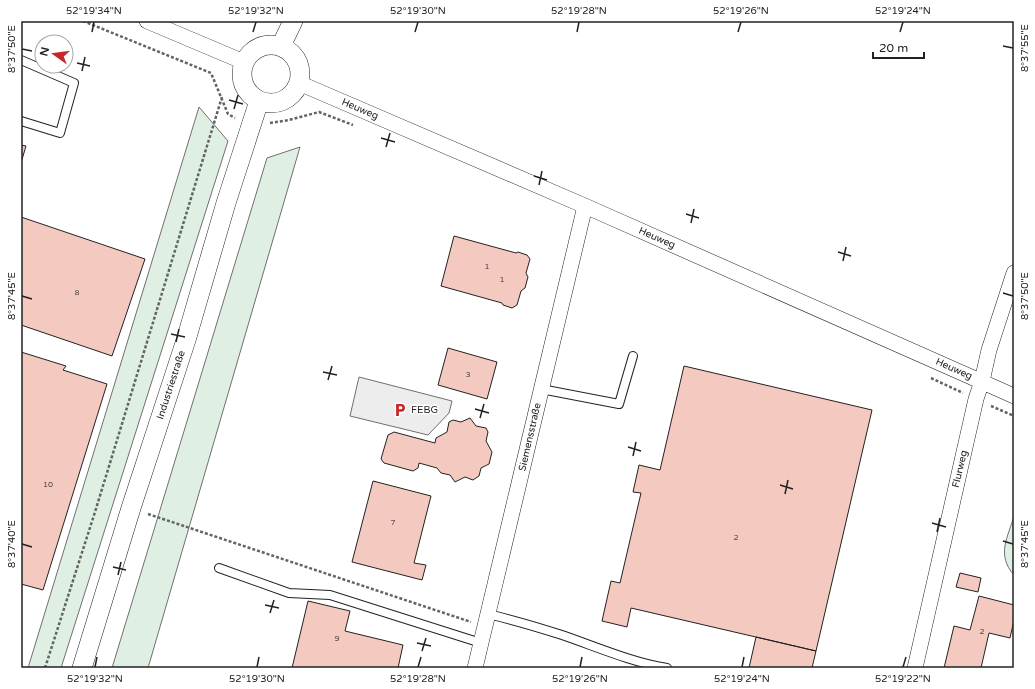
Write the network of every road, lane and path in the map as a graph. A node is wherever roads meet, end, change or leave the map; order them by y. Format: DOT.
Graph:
graph roads {
  1 [pos="83,21"];
  2 [pos="147,21"];
  3 [pos="293,21"];
  4 [pos="281,46"];
  5 [pos="21,60"];
  6 [pos="244,62"];
  7 [pos="299,83"];
  8 [pos="222,97"];
  9 [pos="259,101"];
  10 [pos="21,121"];
  11 [pos="251,125"];
  12 [pos="356,127"];
  13 [pos="585,206"];
  14 [pos="1014,273"];
  15 [pos="633,356"];
  16 [pos="926,376"];
  17 [pos="982,382"];
  18 [pos="541,389"];
  19 [pos="1014,396"];
  20 [pos="976,399"];
  21 [pos="1014,416"];
  22 [pos="131,508"];
  23 [pos="219,568"];
  24 [pos="486,620"];
  25 [pos="481,643"];
  26 [pos="45,668"];
  27 [pos="82,668"];
  28 [pos="475,668"];
  29 [pos="668,668"];
  30 [pos="915,668"];
  1 -- 8 [label="path"];
  2 -- 6 [label="street"];
  3 -- 4 [label="street"];
  4 -- 6 [label="street"];
  4 -- 7 [label="street"];
  5 -- 10 [label="lane"];
  6 -- 9 [label="street"];
  7 -- 9 [label="street"];
  7 -- 13 [label="street, Heuweg"];
  8 -- 11 [label="path"];
  8 -- 26 [label="path"];
  9 -- 11 [label="street, Industriestraße"];
  11 -- 12 [label="path"];
  11 -- 22 [label="street, Industriestraße"];
  13 -- 17 [label="street, Heuweg"];
  13 -- 18 [label="street, Siemensstraße"];
  14 -- 17 [label="street, Flurweg"];
  15 -- 18 [label="lane"];
  16 -- 20 [label="path"];
  17 -- 19 [label="street, Heuweg"];
  17 -- 20 [label="street, Flurweg"];
  18 -- 24 [label="street, Siemensstraße"];
  20 -- 21 [label="path"];
  20 -- 30 [label="street, Flurweg"];
  22 -- 24 [label="path"];
  22 -- 27 [label="street, Industriestraße"];
  23 -- 25 [label="lane"];
  24 -- 25 [label="street, Siemensstraße"];
  24 -- 29 [label="lane"];
  25 -- 28 [label="street, Siemensstraße"];
}
